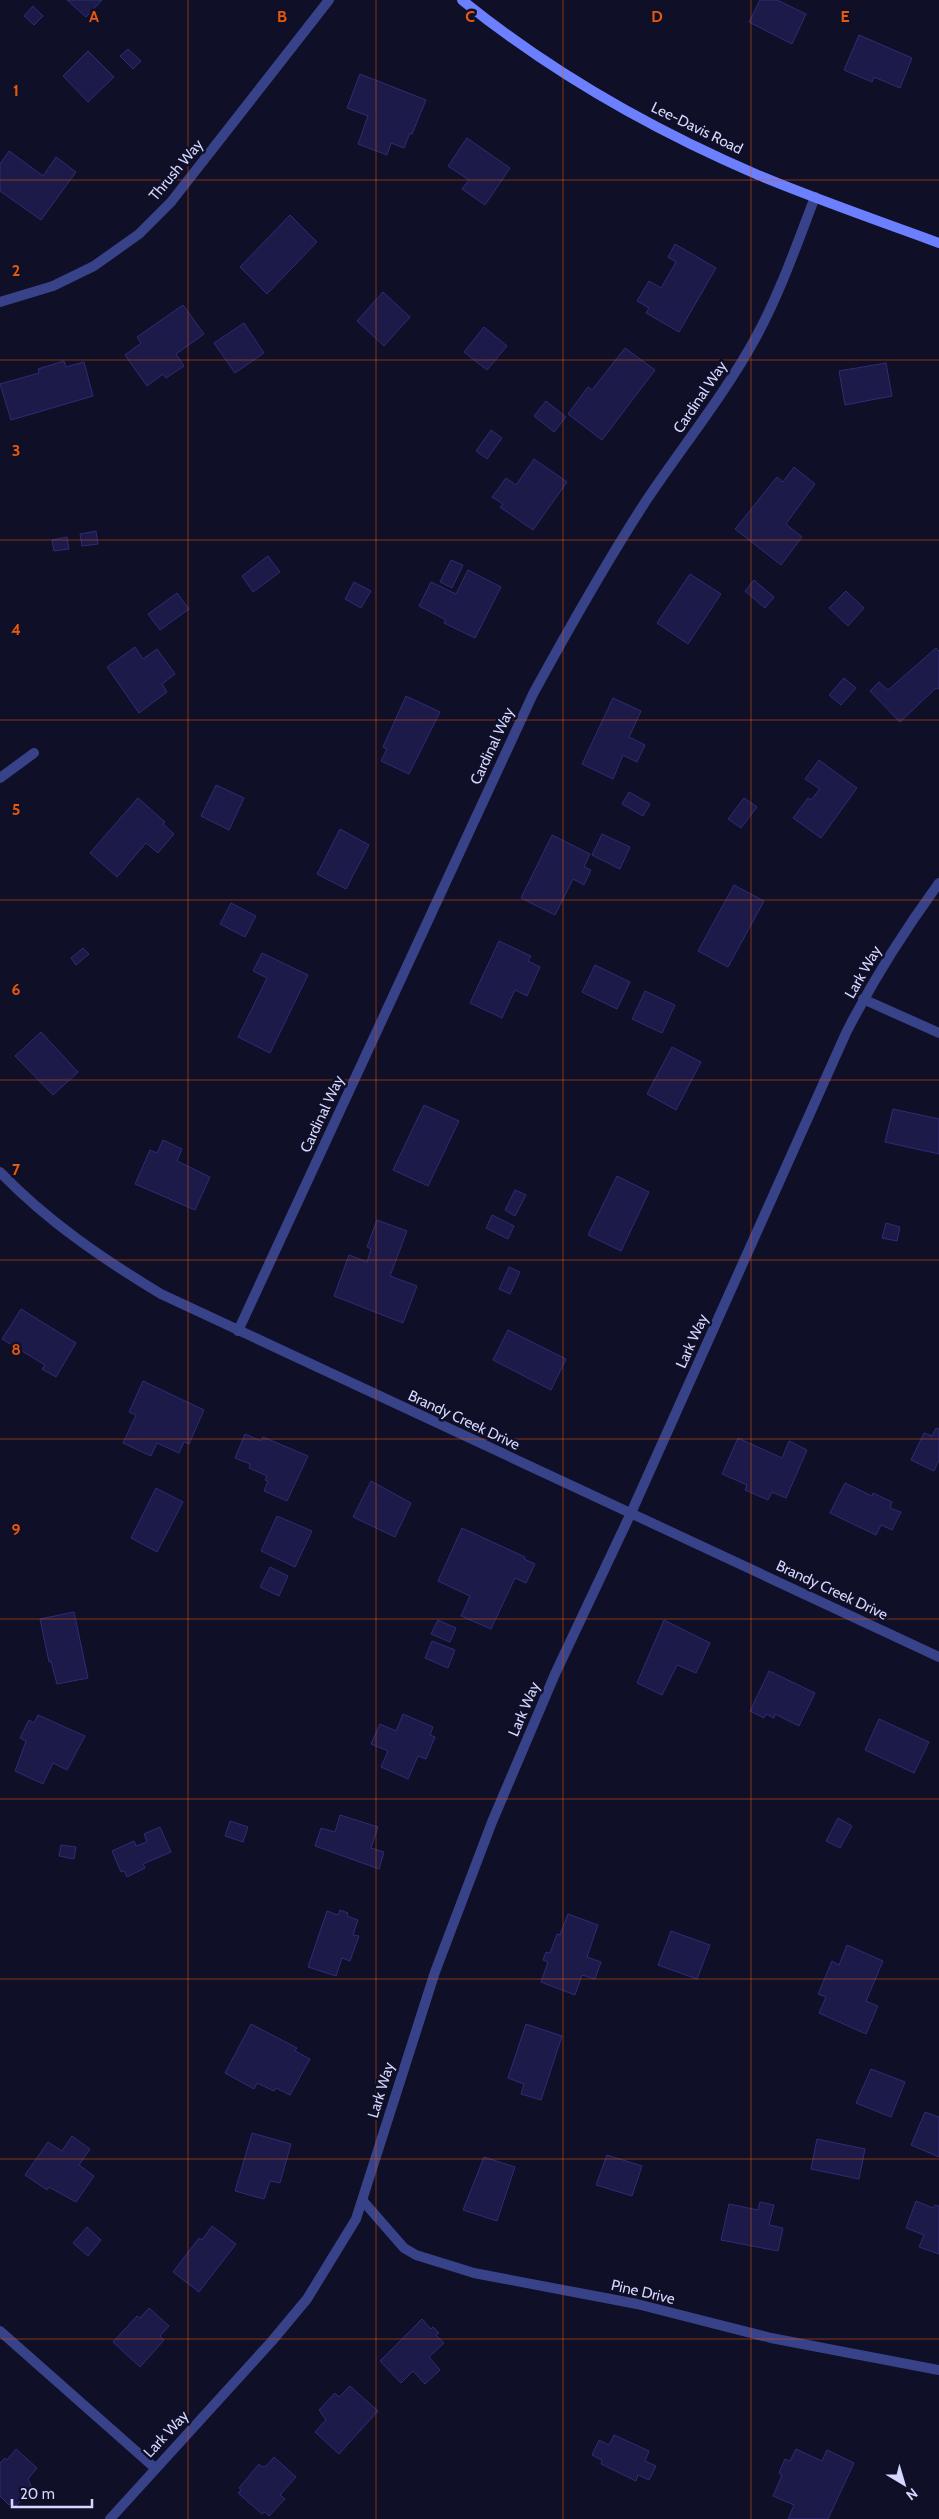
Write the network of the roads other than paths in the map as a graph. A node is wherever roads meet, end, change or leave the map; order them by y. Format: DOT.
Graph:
graph roads {
  1 [pos="329,0"];
  2 [pos="462,0"];
  3 [pos="815,198"];
  4 [pos="939,244"];
  5 [pos="0,302"];
  6 [pos="34,753"];
  7 [pos="0,778"];
  8 [pos="939,883"];
  9 [pos="863,999"];
  10 [pos="939,1033"];
  11 [pos="0,1172"];
  12 [pos="238,1331"];
  13 [pos="631,1513"];
  14 [pos="939,1656"];
  15 [pos="363,2201"];
  16 [pos="0,2332"];
  17 [pos="939,2370"];
  18 [pos="154,2468"];
  19 [pos="110,2519"];
  1 -- 5 [label="street, Thrush Way"];
  2 -- 3 [label="main road, Lee-Davis Road"];
  3 -- 4 [label="main road, Lee-Davis Road"];
  3 -- 12 [label="street, Cardinal Way"];
  6 -- 7 [label="street"];
  8 -- 9 [label="street, Lark Way"];
  9 -- 10 [label="street"];
  9 -- 13 [label="street, Lark Way"];
  11 -- 12 [label="street, Brandy Creek Drive"];
  12 -- 13 [label="street, Brandy Creek Drive"];
  13 -- 14 [label="street, Brandy Creek Drive"];
  13 -- 15 [label="street, Lark Way"];
  15 -- 17 [label="street, Pine Drive"];
  15 -- 18 [label="street, Lark Way"];
  16 -- 18 [label="street"];
  18 -- 19 [label="street, Lark Way"];
}
